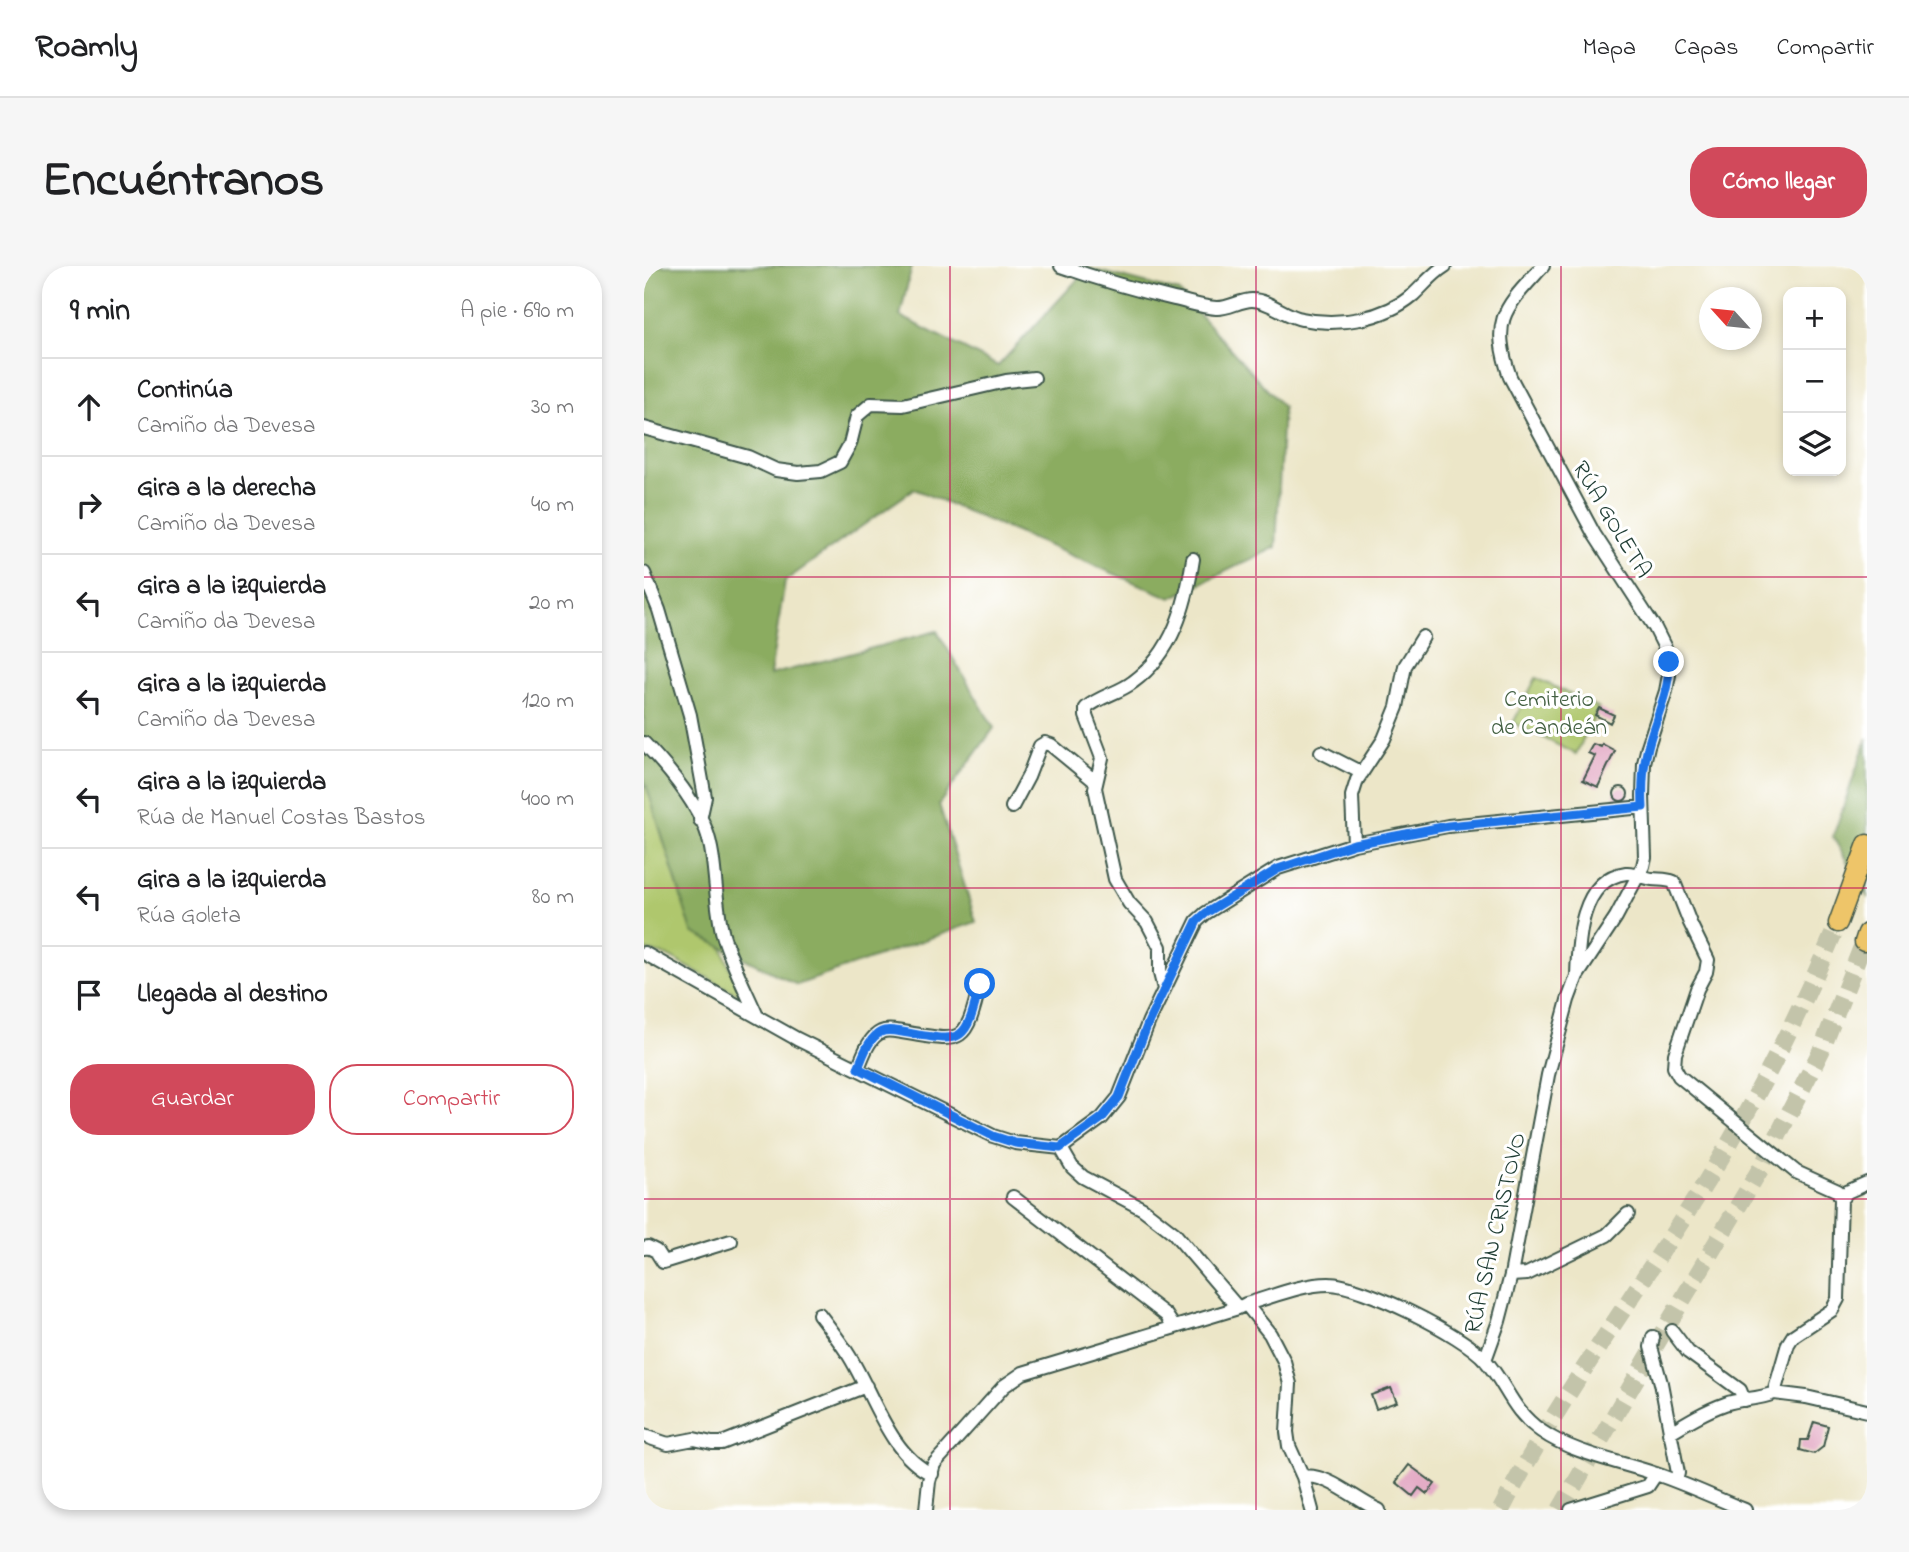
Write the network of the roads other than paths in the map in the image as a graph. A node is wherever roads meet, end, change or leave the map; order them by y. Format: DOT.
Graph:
graph roads {
  1 [pos="1061,266"];
  2 [pos="1444,266"];
  3 [pos="1543,266"];
  4 [pos="1034,378"];
  5 [pos="644,428"];
  6 [pos="1194,559"];
  7 [pos="644,573"];
  8 [pos="1423,637"];
  9 [pos="644,743"];
  10 [pos="1321,752"];
  11 [pos="1362,774"];
  12 [pos="1096,782"];
  13 [pos="1012,807"];
  14 [pos="1643,807"];
  15 [pos="700,820"];
  16 [pos="1354,844"];
  17 [pos="1867,844"];
  18 [pos="1639,875"];
  19 [pos="1838,923"];
  20 [pos="644,953"];
  21 [pos="1577,976"];
  22 [pos="980,984"];
  23 [pos="1164,989"];
  24 [pos="756,1014"];
  25 [pos="858,1068"];
  26 [pos="1060,1148"];
  27 [pos="1867,1183"];
  28 [pos="1013,1196"];
  29 [pos="1841,1199"];
  30 [pos="1628,1214"];
  31 [pos="731,1241"];
  32 [pos="644,1248"];
  33 [pos="1511,1275"];
  34 [pos="1242,1306"];
  35 [pos="819,1314"];
  36 [pos="1174,1327"];
  37 [pos="1672,1331"];
  38 [pos="1653,1337"];
  39 [pos="1485,1360"];
  40 [pos="866,1386"];
  41 [pos="1774,1393"];
  42 [pos="1744,1400"];
  43 [pos="1867,1411"];
  44 [pos="1669,1433"];
  45 [pos="644,1436"];
  46 [pos="932,1474"];
  47 [pos="1656,1474"];
  48 [pos="1303,1477"];
  49 [pos="1676,1481"];
  50 [pos="926,1510"];
  51 [pos="1312,1510"];
  52 [pos="1379,1510"];
  53 [pos="1571,1510"];
  54 [pos="1745,1510"];
  1 -- 2 [label="street"];
  3 -- 14 [label="street, RÚA GOLETA"];
  4 -- 5 [label="street"];
  6 -- 12 [label="street"];
  7 -- 15 [label="street"];
  8 -- 11 [label="street"];
  9 -- 15 [label="street"];
  10 -- 11 [label="street"];
  11 -- 16 [label="street"];
  12 -- 13 [label="street"];
  12 -- 23 [label="street"];
  14 -- 16 [label="street"];
  14 -- 18 [label="street, RÚA SAN CRISTOVO"];
  15 -- 24 [label="street"];
  16 -- 23 [label="street"];
  17 -- 19 [label="highway"];
  18 -- 21 [label="street, RÚA SAN CRISTOVO"];
  18 -- 21 [label="street, RÚA SAN CRISTOVO"];
  18 -- 29 [label="street"];
  20 -- 24 [label="street"];
  21 -- 33 [label="street, RÚA SAN CRISTOVO"];
  22 -- 25 [label="street"];
  23 -- 26 [label="street"];
  24 -- 25 [label="street"];
  25 -- 26 [label="street"];
  26 -- 34 [label="street"];
  27 -- 29 [label="street"];
  28 -- 36 [label="street"];
  29 -- 41 [label="street"];
  30 -- 33 [label="street"];
  31 -- 32 [label="street"];
  33 -- 39 [label="street, RÚA SAN CRISTOVO"];
  34 -- 36 [label="street"];
  34 -- 39 [label="street"];
  34 -- 48 [label="street"];
  35 -- 40 [label="street"];
  36 -- 46 [label="street"];
  37 -- 42 [label="street"];
  38 -- 44 [label="street"];
  39 -- 47 [label="street, RÚA SAN CRISTOVO"];
  40 -- 45 [label="street"];
  40 -- 46 [label="street"];
  41 -- 42 [label="street"];
  41 -- 43 [label="street"];
  42 -- 44 [label="street"];
  44 -- 49 [label="street"];
  46 -- 50 [label="street"];
  47 -- 49 [label="street, RÚA SAN CRISTOVO"];
  47 -- 53 [label="street"];
  48 -- 51 [label="street"];
  48 -- 52 [label="street"];
  49 -- 54 [label="street, RÚA SAN CRISTOVO"];
}
